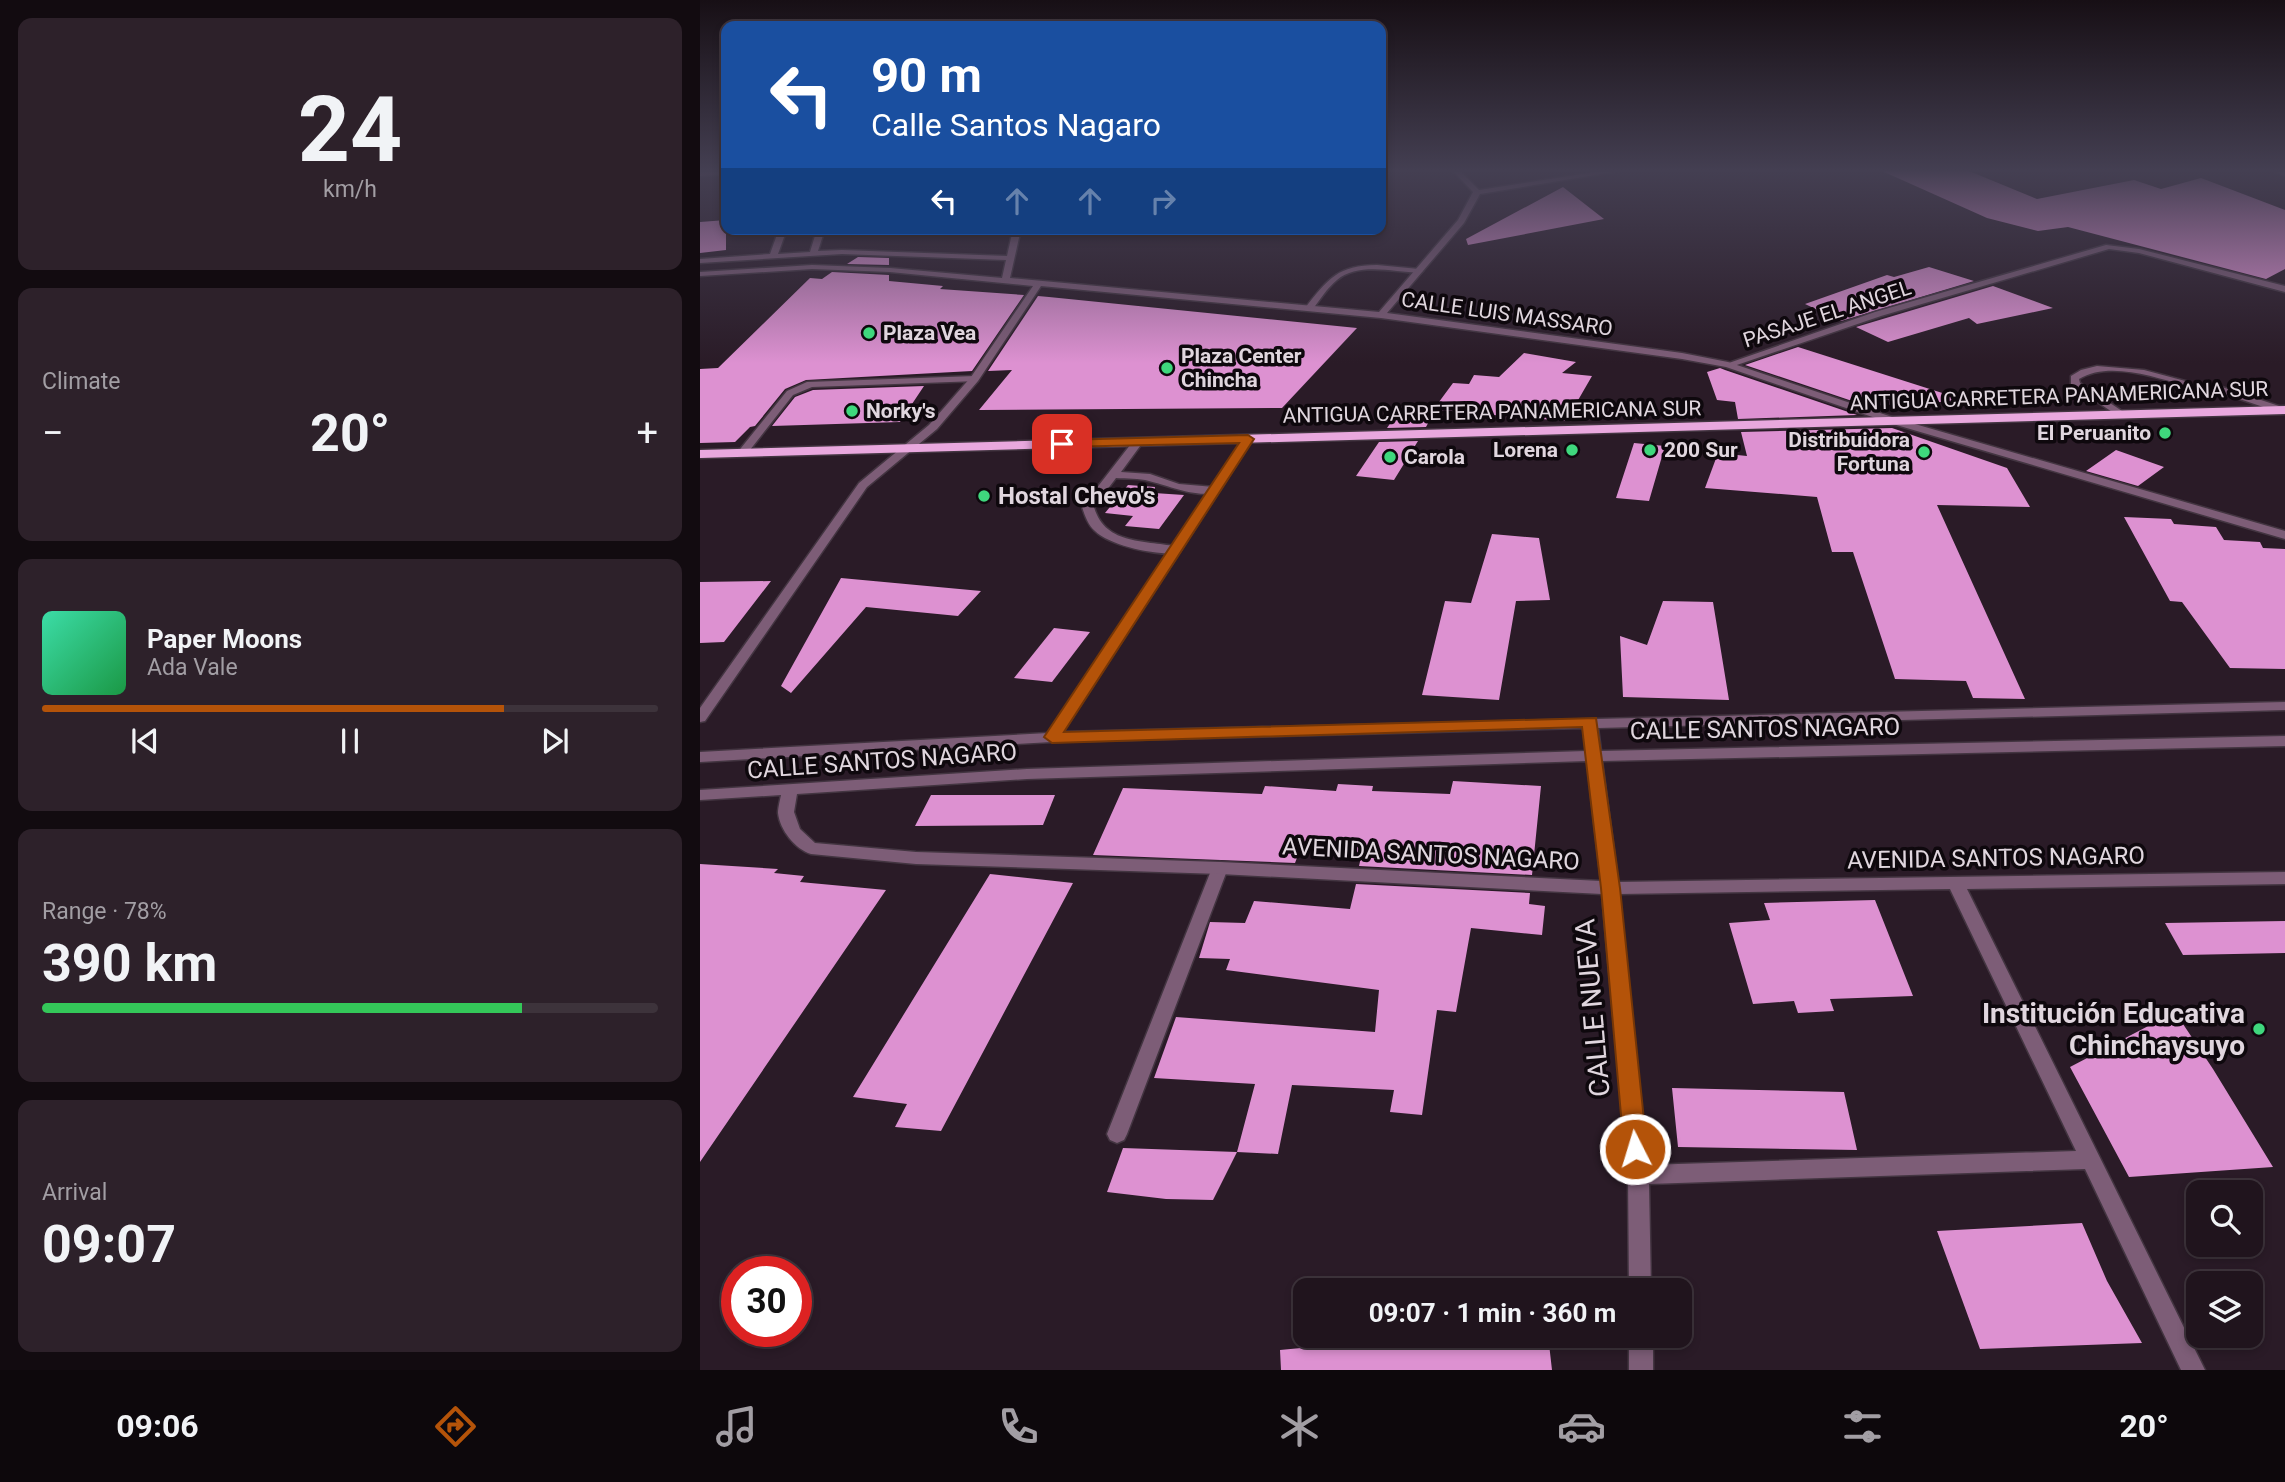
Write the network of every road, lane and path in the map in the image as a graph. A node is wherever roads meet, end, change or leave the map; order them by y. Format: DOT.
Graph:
graph roads {
  1 [pos="781,235"];
  2 [pos="819,235"];
  3 [pos="1015,235"];
  4 [pos="1449,235"];
  5 [pos="814,253"];
  6 [pos="774,255"];
  7 [pos="1009,258"];
  8 [pos="700,261"];
  9 [pos="1419,271"];
  10 [pos="700,274"];
  11 [pos="1005,282"];
  12 [pos="1038,284"];
  13 [pos="2285,289"];
  14 [pos="1309,309"];
  15 [pos="1381,315"];
  16 [pos="1728,365"];
  17 [pos="975,379"];
  18 [pos="2185,382"];
  19 [pos="2219,389"];
  20 [pos="2284,410"];
  21 [pos="2118,413"];
  22 [pos="1897,422"];
  23 [pos="1248,439"];
  24 [pos="1138,442"];
  25 [pos="909,448"];
  26 [pos="742,453"];
  27 [pos="700,454"];
  28 [pos="1114,475"];
  29 [pos="1214,490"];
  30 [pos="2285,536"];
  31 [pos="1175,550"];
  32 [pos="2285,706"];
  33 [pos="700,718"];
  34 [pos="1590,722"];
  35 [pos="1052,737"];
  36 [pos="2285,741"];
  37 [pos="1596,755"];
  38 [pos="700,757"];
  39 [pos="790,790"];
  40 [pos="700,796"];
  41 [pos="1220,868"];
  42 [pos="2285,878"];
  43 [pos="1956,883"];
  44 [pos="1611,888"];
  45 [pos="1118,1134"];
  46 [pos="2091,1160"];
  47 [pos="1638,1175"];
  48 [pos="1640,1278"];
  49 [pos="1641,1348"];
  50 [pos="1641,1370"];
  51 [pos="2193,1370"];
  1 -- 6 [label="street"];
  2 -- 5 [label="street"];
  3 -- 7 [label="street"];
  4 -- 9 [label="street"];
  5 -- 6 [label="street"];
  5 -- 7 [label="street"];
  6 -- 8 [label="street"];
  7 -- 11 [label="street"];
  9 -- 14 [label="street"];
  9 -- 15 [label="street"];
  10 -- 11 [label="street, CALLE LUIS MASSARO"];
  11 -- 12 [label="street, CALLE LUIS MASSARO"];
  12 -- 14 [label="street, CALLE LUIS MASSARO"];
  12 -- 17 [label="street"];
  13 -- 16 [label="street, PASAJE EL ANGEL"];
  14 -- 15 [label="street, CALLE LUIS MASSARO"];
  15 -- 16 [label="street, CALLE LUIS MASSARO"];
  16 -- 22 [label="street, CALLE LUIS MASSARO"];
  17 -- 25 [label="street"];
  17 -- 26 [label="street"];
  18 -- 21 [label="street"];
  19 -- 20 [label="street"];
  20 -- 21 [label="highway, ANTIGUA CARRETERA PANAMERICANA SUR"];
  21 -- 22 [label="highway, ANTIGUA CARRETERA PANAMERICANA SUR"];
  22 -- 23 [label="highway, ANTIGUA CARRETERA PANAMERICANA SUR"];
  22 -- 30 [label="street, CALLE LUIS MASSARO"];
  23 -- 24 [label="highway, ANTIGUA CARRETERA PANAMERICANA SUR"];
  23 -- 29 [label="street"];
  24 -- 25 [label="highway, ANTIGUA CARRETERA PANAMERICANA SUR"];
  24 -- 28 [label="street"];
  25 -- 26 [label="highway, ANTIGUA CARRETERA PANAMERICANA SUR"];
  25 -- 33 [label="street"];
  26 -- 27 [label="highway, ANTIGUA CARRETERA PANAMERICANA SUR"];
  28 -- 29 [label="street"];
  28 -- 31 [label="street"];
  29 -- 31 [label="street"];
  31 -- 35 [label="street"];
  32 -- 34 [label="street, CALLE SANTOS NAGARO"];
  34 -- 35 [label="street, CALLE SANTOS NAGARO"];
  34 -- 37 [label="street, CALLE NUEVA"];
  35 -- 38 [label="street, CALLE SANTOS NAGARO"];
  36 -- 37 [label="street, CALLE SANTOS NAGARO"];
  37 -- 39 [label="street, CALLE SANTOS NAGARO"];
  37 -- 44 [label="street, CALLE NUEVA"];
  39 -- 40 [label="street, CALLE SANTOS NAGARO"];
  39 -- 41 [label="street, AVENIDA SANTOS NAGARO"];
  41 -- 44 [label="street, AVENIDA SANTOS NAGARO"];
  41 -- 45 [label="street"];
  42 -- 43 [label="street, AVENIDA SANTOS NAGARO"];
  43 -- 44 [label="street, AVENIDA SANTOS NAGARO"];
  43 -- 46 [label="street"];
  44 -- 47 [label="street, CALLE NUEVA"];
  46 -- 47 [label="street"];
  46 -- 51 [label="street"];
  47 -- 48 [label="street, CALLE NUEVA"];
  49 -- 50 [label="street"];
}
